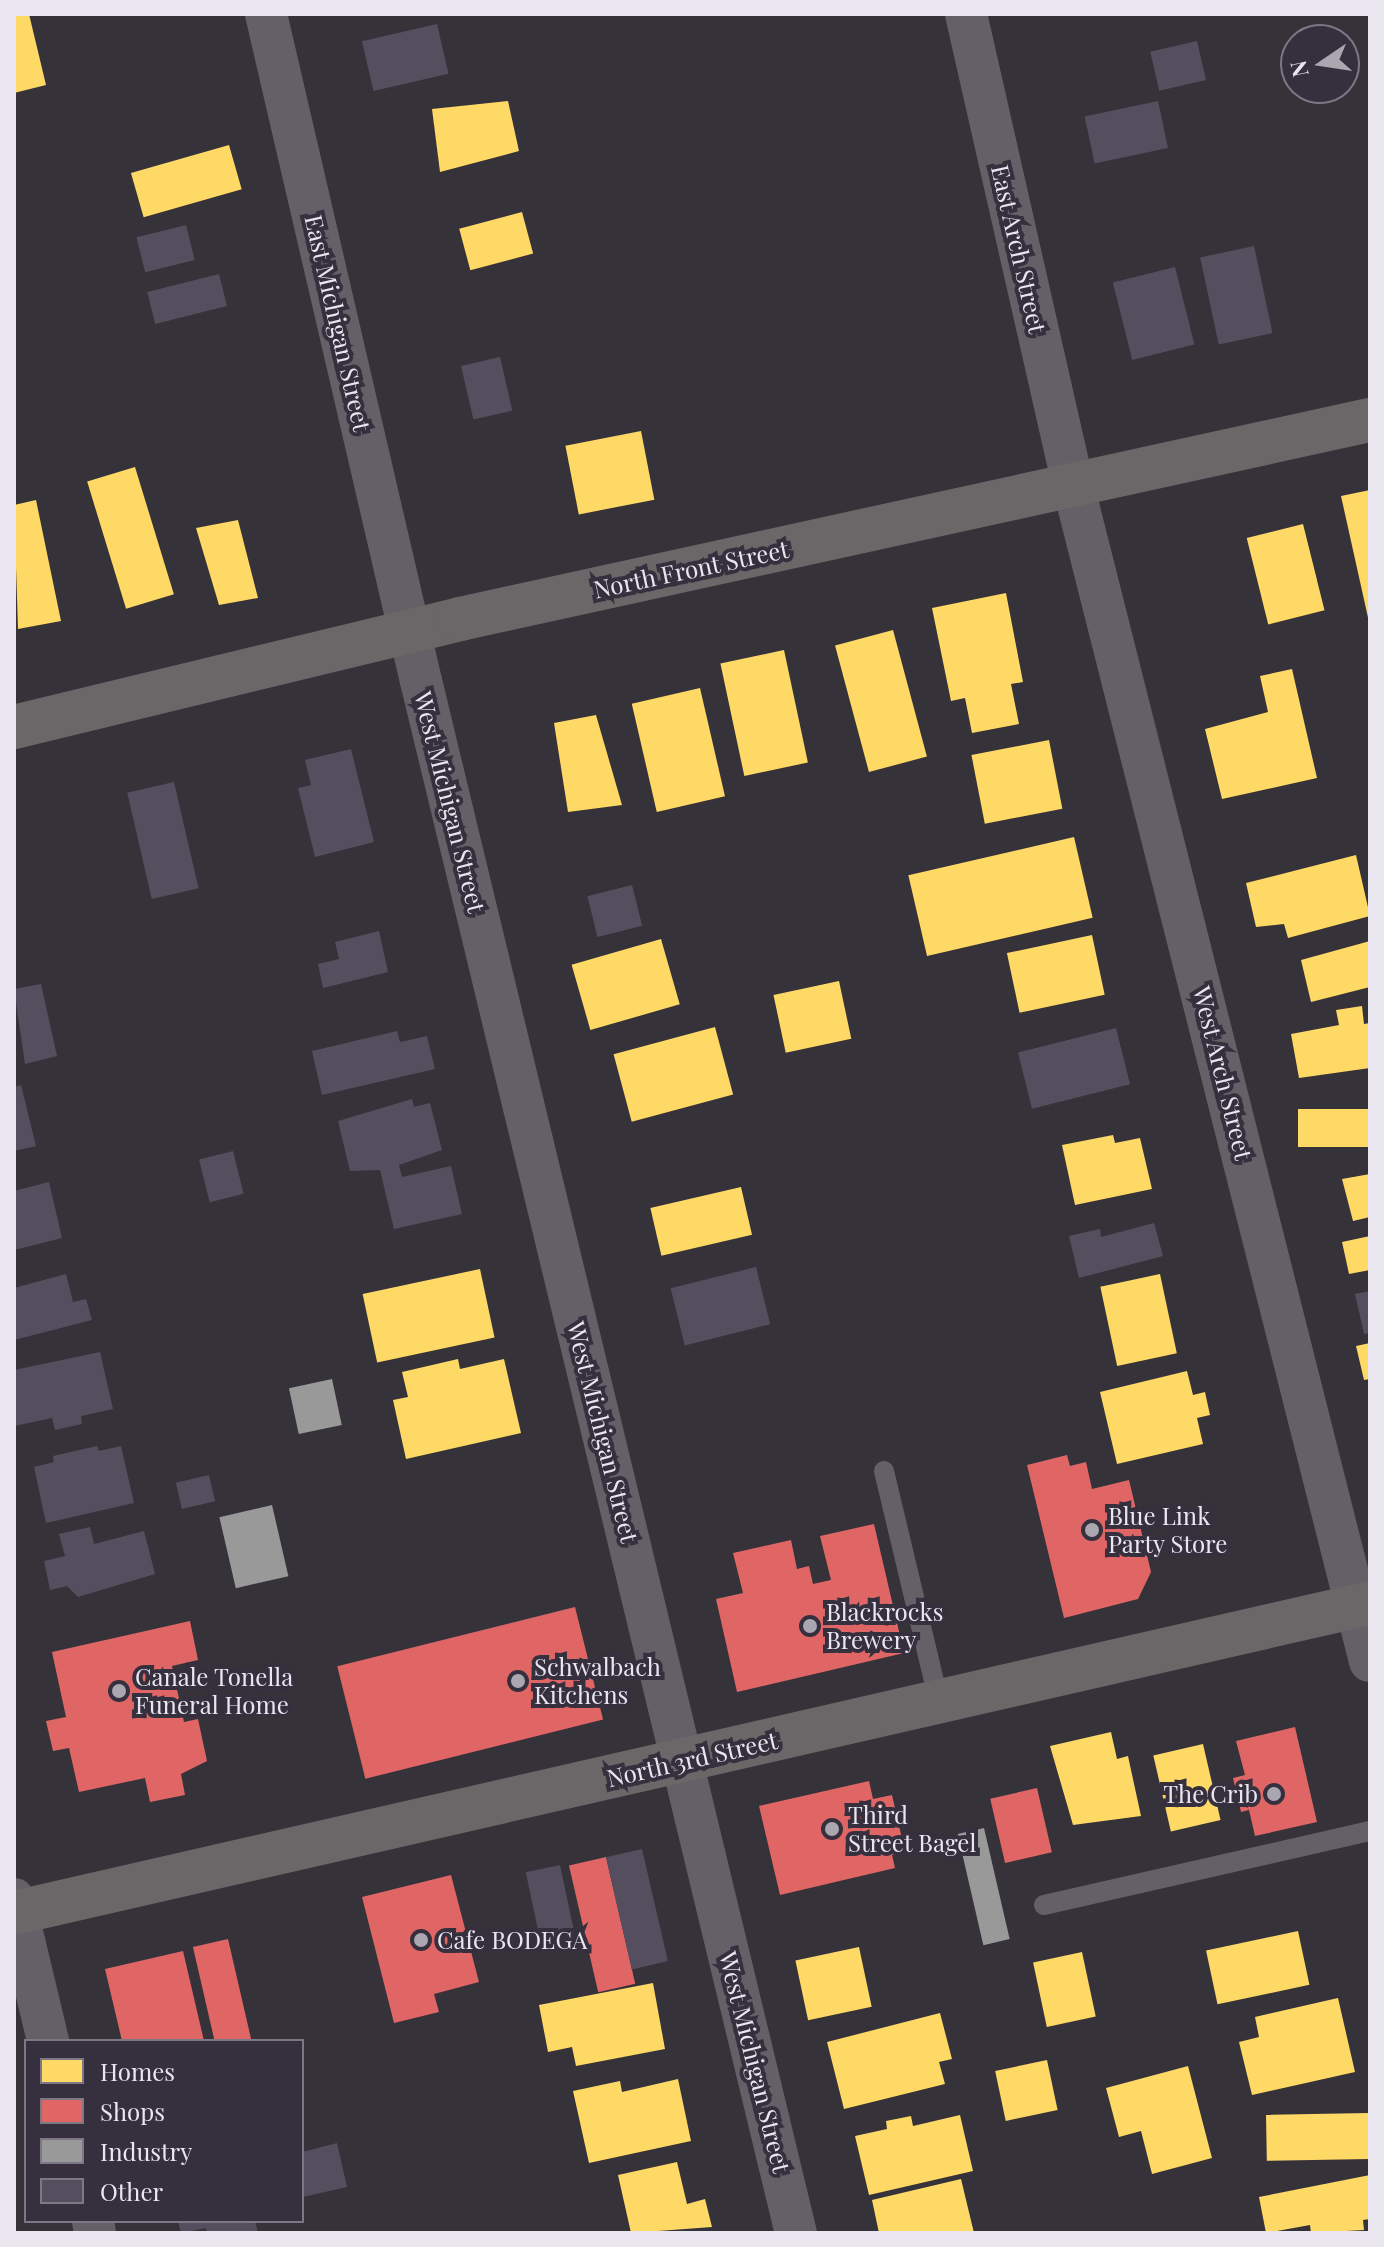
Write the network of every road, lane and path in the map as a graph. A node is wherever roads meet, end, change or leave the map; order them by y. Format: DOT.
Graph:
graph roads {
  1 [pos="266,14"];
  2 [pos="966,14"];
  3 [pos="1370,420"];
  4 [pos="1073,485"];
  5 [pos="409,631"];
  6 [pos="14,727"];
  7 [pos="884,1471"];
  8 [pos="1364,1604"];
  9 [pos="1370,1661"];
  10 [pos="939,1702"];
  11 [pos="682,1762"];
  12 [pos="1370,1831"];
  13 [pos="1044,1905"];
  14 [pos="15,1908"];
  15 [pos="48,2039"];
  16 [pos="796,2233"];
  1 -- 5 [label="street, East Michigan Street"];
  2 -- 4 [label="street, East Arch Street"];
  3 -- 4 [label="street, North Front Street"];
  4 -- 5 [label="street, North Front Street"];
  4 -- 8 [label="street, West Arch Street"];
  5 -- 6 [label="street, North Front Street"];
  5 -- 11 [label="street, West Michigan Street"];
  7 -- 10 [label="lane"];
  8 -- 9 [label="street, West Arch Street"];
  8 -- 10 [label="street, North 3rd Street"];
  10 -- 11 [label="street, North 3rd Street"];
  11 -- 14 [label="street, North 3rd Street"];
  11 -- 16 [label="street, West Michigan Street"];
  12 -- 13 [label="lane"];
  14 -- 15 [label="street"];
}
